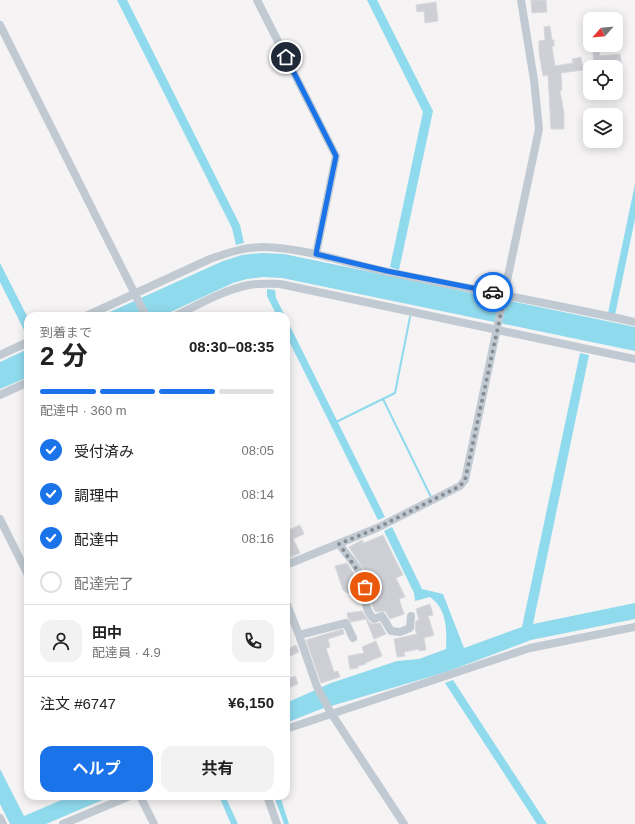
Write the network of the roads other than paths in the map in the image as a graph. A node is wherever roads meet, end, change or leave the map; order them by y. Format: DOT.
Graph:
graph roads {
  1 [pos="257,0"];
  2 [pos="521,0"];
  3 [pos="0,25"];
  4 [pos="316,254"];
  5 [pos="136,296"];
  6 [pos="504,296"];
  7 [pos="96,312"];
  8 [pos="144,312"];
  9 [pos="184,312"];
  10 [pos="635,322"];
  11 [pos="498,328"];
  12 [pos="24,344"];
  13 [pos="0,355"];
  14 [pos="635,359"];
  15 [pos="24,384"];
  16 [pos="0,395"];
  17 [pos="0,519"];
  18 [pos="339,544"];
  19 [pos="290,563"];
  20 [pos="24,567"];
  21 [pos="290,612"];
  22 [pos="411,616"];
  23 [pos="635,627"];
  24 [pos="299,635"];
  25 [pos="353,638"];
  26 [pos="330,712"];
  27 [pos="290,727"];
  28 [pos="120,800"];
  29 [pos="142,800"];
  30 [pos="268,800"];
  31 [pos="0,818"];
  32 [pos="3,824"];
  33 [pos="63,824"];
  34 [pos="154,824"];
  35 [pos="276,824"];
  36 [pos="404,824"];
  1 -- 4 [label="street"];
  2 -- 6 [label="street"];
  3 -- 5 [label="street"];
  4 -- 5 [label="street"];
  4 -- 6 [label="street"];
  5 -- 7 [label="street"];
  5 -- 8 [label="street"];
  6 -- 10 [label="street"];
  6 -- 11 [label="street"];
  9 -- 11 [label="street"];
  11 -- 14 [label="street"];
  11 -- 18 [label="street"];
  12 -- 13 [label="street"];
  15 -- 16 [label="street"];
  17 -- 20 [label="street"];
  18 -- 19 [label="street"];
  18 -- 22 [label="street"];
  21 -- 24 [label="street"];
  23 -- 26 [label="street"];
  24 -- 25 [label="street"];
  24 -- 26 [label="street"];
  26 -- 27 [label="street"];
  26 -- 36 [label="street"];
  28 -- 33 [label="street"];
  29 -- 34 [label="street"];
  30 -- 35 [label="street"];
  31 -- 32 [label="street"];
}
